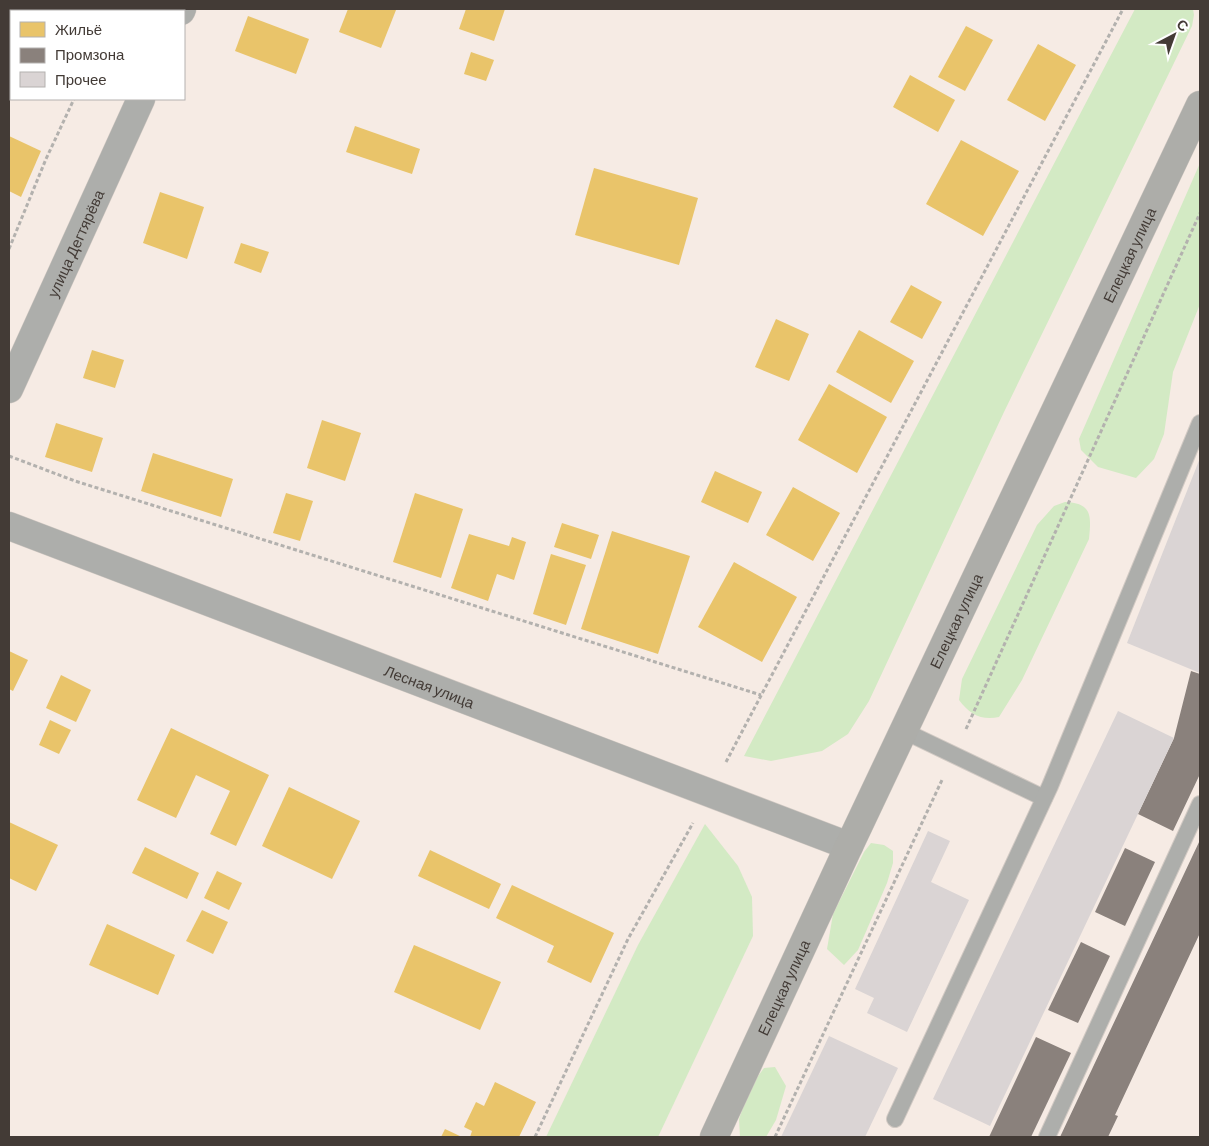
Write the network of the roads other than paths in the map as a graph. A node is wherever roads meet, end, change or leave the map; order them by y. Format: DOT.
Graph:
graph roads {
  1 [pos="141,100"];
  2 [pos="1200,105"];
  3 [pos="9,389"];
  4 [pos="1200,423"];
  5 [pos="9,526"];
  6 [pos="904,731"];
  7 [pos="1044,798"];
  8 [pos="1200,804"];
  9 [pos="849,846"];
  10 [pos="895,1119"];
  11 [pos="714,1137"];
  12 [pos="1047,1137"];
  1 -- 3 [label="street, улица Дегтярёва"];
  2 -- 6 [label="main road, Елецкая улица"];
  4 -- 7 [label="lane"];
  5 -- 9 [label="street, Лесная улица"];
  6 -- 7 [label="lane"];
  6 -- 9 [label="main road, Елецкая улица"];
  7 -- 10 [label="lane"];
  8 -- 12 [label="lane"];
  9 -- 11 [label="main road, Елецкая улица"];
}
